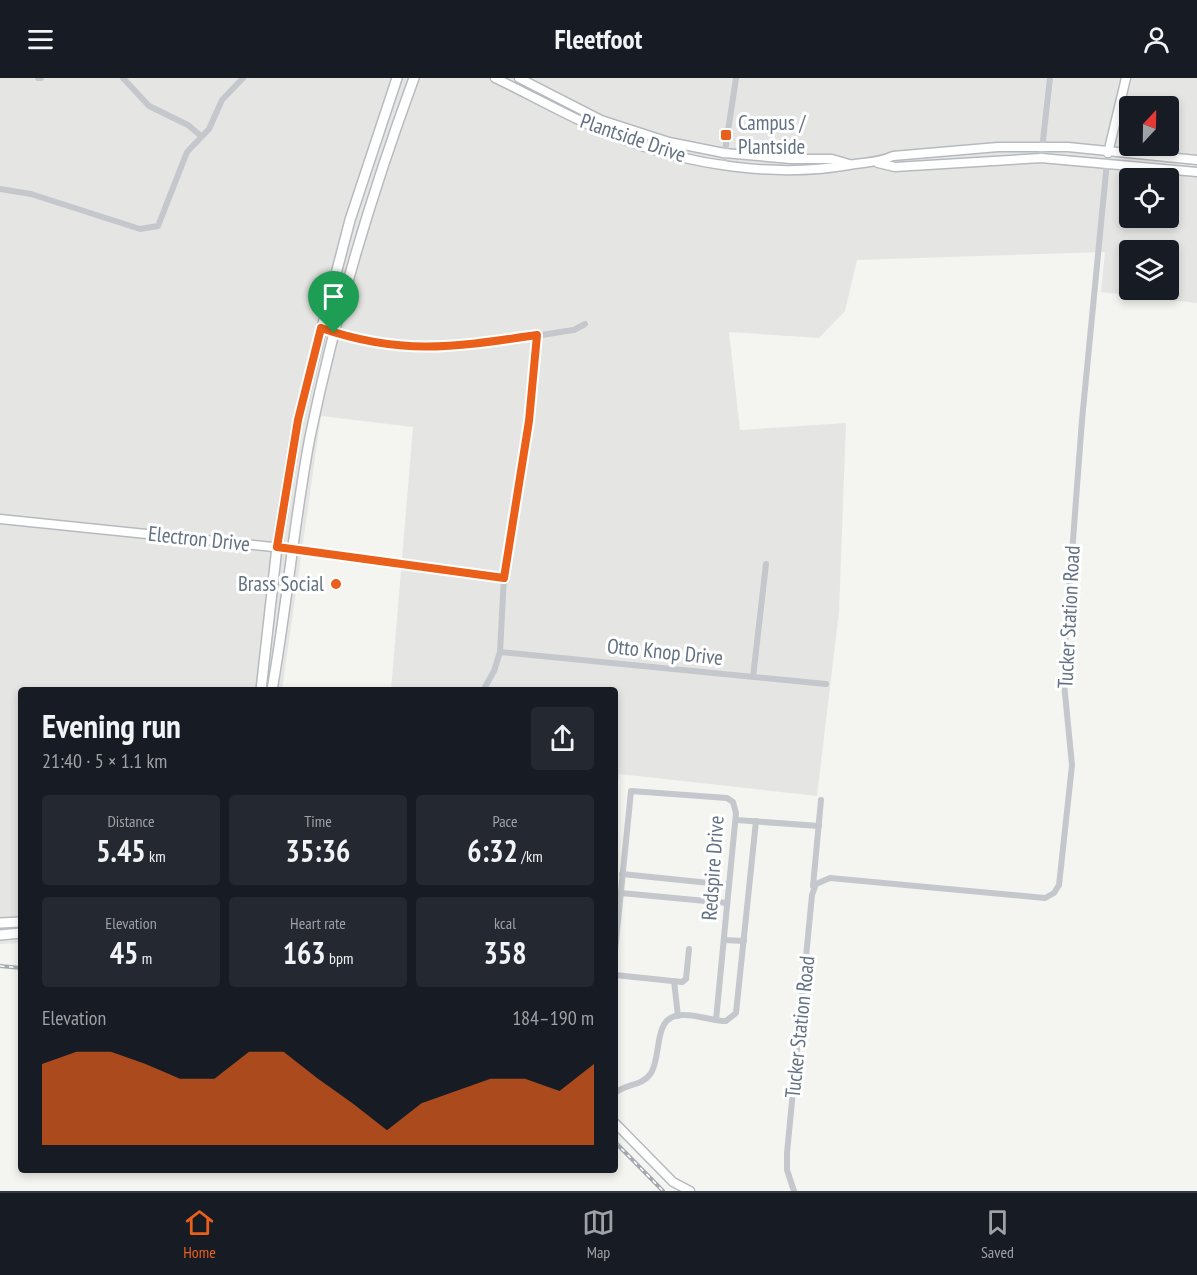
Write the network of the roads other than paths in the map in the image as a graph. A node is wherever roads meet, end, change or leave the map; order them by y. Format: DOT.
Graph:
graph roads {
  1 [pos="123,78"];
  2 [pos="243,78"];
  3 [pos="397,78"];
  4 [pos="414,78"];
  5 [pos="495,78"];
  6 [pos="519,78"];
  7 [pos="736,78"];
  8 [pos="1050,78"];
  9 [pos="1125,78"];
  10 [pos="556,96"];
  11 [pos="550,106"];
  12 [pos="201,136"];
  13 [pos="1043,147"];
  14 [pos="1108,150"];
  15 [pos="954,151"];
  16 [pos="724,153"];
  17 [pos="1041,158"];
  18 [pos="1197,160"];
  19 [pos="955,162"];
  20 [pos="1107,162"];
  21 [pos="879,163"];
  22 [pos="723,164"];
  23 [pos="850,164"];
  24 [pos="1197,172"];
  25 [pos="0,189"];
  26 [pos="585,324"];
  27 [pos="321,328"];
  28 [pos="334,333"];
  29 [pos="537,335"];
  30 [pos="0,519"];
  31 [pos="277,547"];
  32 [pos="292,549"];
  33 [pos="766,564"];
  34 [pos="504,578"];
  35 [pos="500,652"];
  36 [pos="753,677"];
  37 [pos="826,684"];
  38 [pos="261,687"];
  39 [pos="272,687"];
  40 [pos="484,687"];
  41 [pos="821,800"];
  42 [pos="736,820"];
  43 [pos="756,821"];
  44 [pos="819,826"];
  45 [pos="622,874"];
  46 [pos="729,885"];
  47 [pos="813,891"];
  48 [pos="621,893"];
  49 [pos="727,903"];
  50 [pos="18,922"];
  51 [pos="618,922"];
  52 [pos="0,923"];
  53 [pos="18,933"];
  54 [pos="0,935"];
  55 [pos="724,940"];
  56 [pos="744,941"];
  57 [pos="690,949"];
  58 [pos="618,975"];
  59 [pos="674,981"];
  60 [pos="678,1016"];
  61 [pos="716,1020"];
  62 [pos="618,1092"];
  63 [pos="618,1126"];
  64 [pos="690,1191"];
  65 [pos="794,1191"];
  1 -- 12 [label="street"];
  2 -- 12 [label="street"];
  3 -- 27 [label="main road"];
  4 -- 28 [label="main road"];
  5 -- 11 [label="street, Plantside Drive"];
  6 -- 10 [label="street, Plantside Drive"];
  7 -- 16 [label="street"];
  8 -- 13 [label="street"];
  9 -- 14 [label="street, Tucker Station Road"];
  10 -- 11 [label="street"];
  10 -- 16 [label="street, Plantside Drive"];
  11 -- 22 [label="street, Plantside Drive"];
  12 -- 25 [label="street"];
  13 -- 14 [label="street, Plantside Drive"];
  13 -- 15 [label="street, Plantside Drive"];
  13 -- 17 [label="street"];
  14 -- 18 [label="street, Plantside Drive"];
  14 -- 20 [label="street, Tucker Station Road"];
  15 -- 19 [label="street"];
  15 -- 21 [label="street, Plantside Drive"];
  16 -- 22 [label="street"];
  16 -- 23 [label="street, Plantside Drive"];
  17 -- 19 [label="street, Plantside Drive"];
  17 -- 20 [label="street, Plantside Drive"];
  19 -- 21 [label="street, Plantside Drive"];
  20 -- 24 [label="street, Plantside Drive"];
  20 -- 47 [label="street, Tucker Station Road"];
  21 -- 23 [label="street, Plantside Drive"];
  22 -- 23 [label="street, Plantside Drive"];
  26 -- 29 [label="street"];
  27 -- 28 [label="street"];
  27 -- 31 [label="main road"];
  28 -- 29 [label="street"];
  28 -- 32 [label="main road"];
  29 -- 34 [label="street"];
  30 -- 31 [label="street, Electron Drive"];
  31 -- 32 [label="street, Electron Drive"];
  31 -- 38 [label="main road"];
  32 -- 34 [label="street, Electron Drive"];
  32 -- 39 [label="main road"];
  33 -- 36 [label="street"];
  34 -- 35 [label="street"];
  35 -- 36 [label="street, Otto Knop Drive"];
  35 -- 40 [label="street"];
  36 -- 37 [label="street, Otto Knop Drive"];
  41 -- 44 [label="street"];
  42 -- 43 [label="street"];
  42 -- 45 [label="street, Redspire Drive"];
  42 -- 46 [label="street, Redspire Drive"];
  43 -- 44 [label="street"];
  43 -- 56 [label="street"];
  44 -- 47 [label="street"];
  45 -- 46 [label="street"];
  45 -- 48 [label="street, Redspire Drive"];
  46 -- 49 [label="street, Redspire Drive"];
  47 -- 65 [label="street, Tucker Station Road"];
  48 -- 49 [label="street"];
  48 -- 51 [label="street, Redspire Drive"];
  49 -- 55 [label="street, Redspire Drive"];
  50 -- 52 [label="main road"];
  53 -- 54 [label="main road"];
  55 -- 56 [label="street"];
  55 -- 61 [label="street, Redspire Drive"];
  56 -- 61 [label="street"];
  57 -- 59 [label="street, Redspire Drive"];
  58 -- 59 [label="street"];
  59 -- 60 [label="street"];
  60 -- 61 [label="street"];
  60 -- 62 [label="street"];
  63 -- 64 [label="street"];
}
